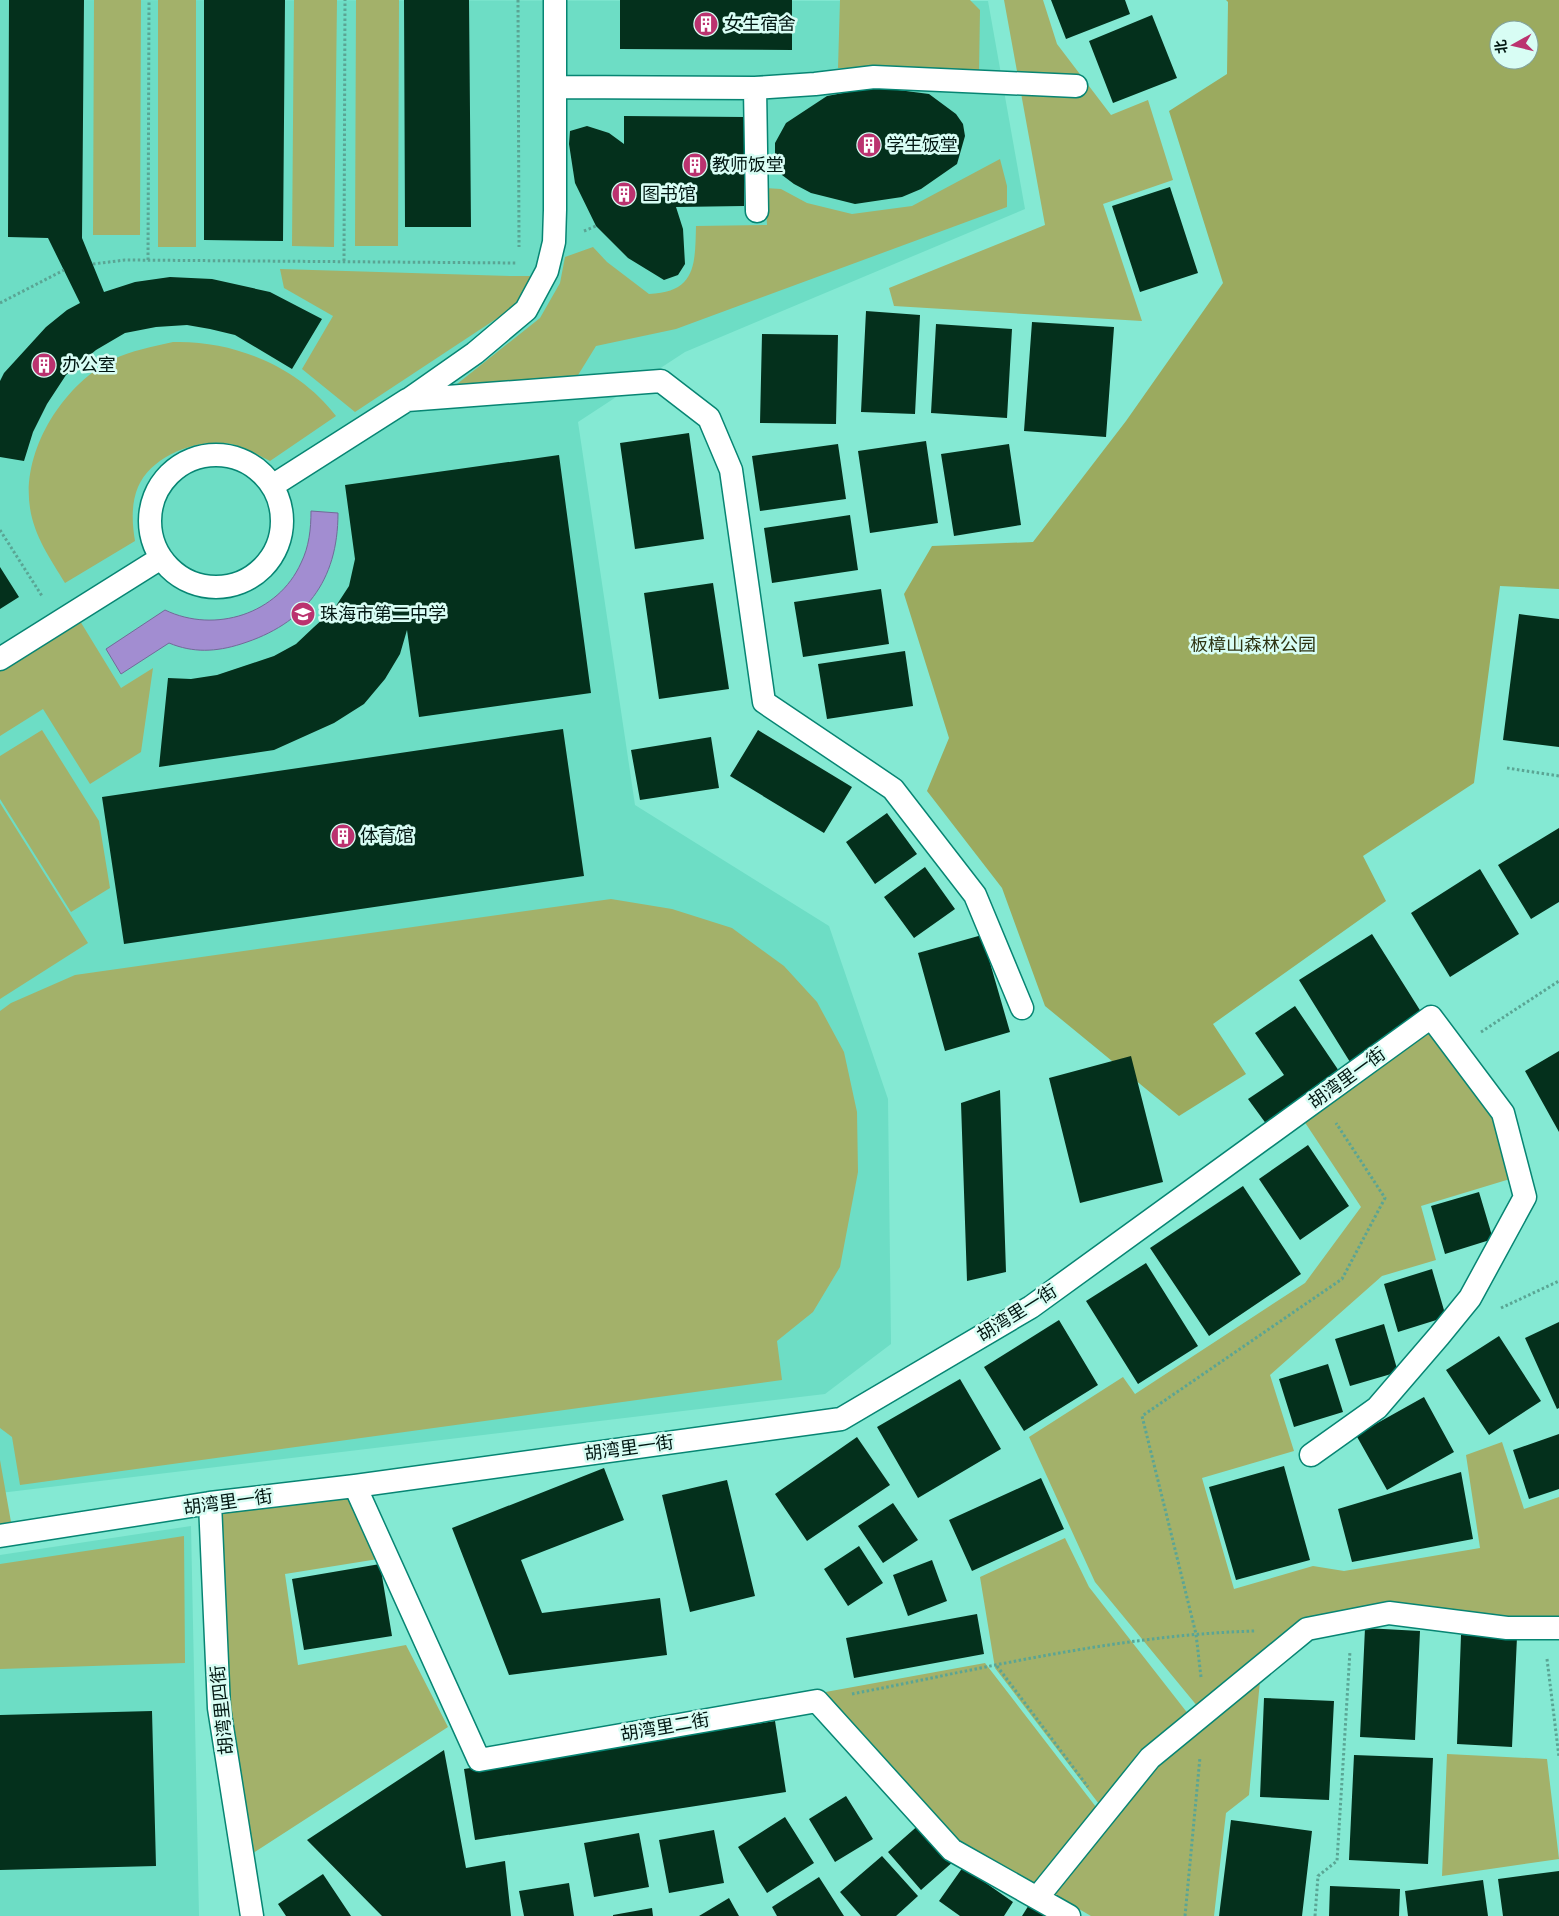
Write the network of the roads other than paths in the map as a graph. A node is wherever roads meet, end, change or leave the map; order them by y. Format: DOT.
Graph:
graph roads {
  1 [pos="555,0"];
  2 [pos="555,86"];
  3 [pos="1076,86"];
  4 [pos="755,88"];
  5 [pos="757,211"];
  6 [pos="407,400"];
  7 [pos="272,486"];
  8 [pos="161,558"];
  9 [pos="0,659"];
  10 [pos="1022,1008"];
  11 [pos="1311,1454"];
  12 [pos="355,1486"];
  13 [pos="210,1502"];
  14 [pos="0,1536"];
  15 [pos="1551,1628"];
  16 [pos="1037,1898"];
  17 [pos="252,1916"];
  18 [pos="1069,1916"];
  1 -- 2 [label="lane"];
  2 -- 4 [label="lane"];
  2 -- 6 [label="lane"];
  3 -- 4 [label="lane"];
  4 -- 5 [label="lane"];
  6 -- 7 [label="lane"];
  6 -- 10 [label="lane"];
  7 -- 8 [label="lane"];
  7 -- 8 [label="lane"];
  8 -- 9 [label="lane"];
  11 -- 12 [label="lane, 胡湾里一街"];
  12 -- 13 [label="lane, 胡湾里一街"];
  12 -- 16 [label="lane, 胡湾里二街"];
  13 -- 14 [label="lane, 胡湾里一街"];
  13 -- 17 [label="lane, 胡湾里四街"];
  15 -- 16 [label="lane"];
  16 -- 18 [label="lane"];
}
